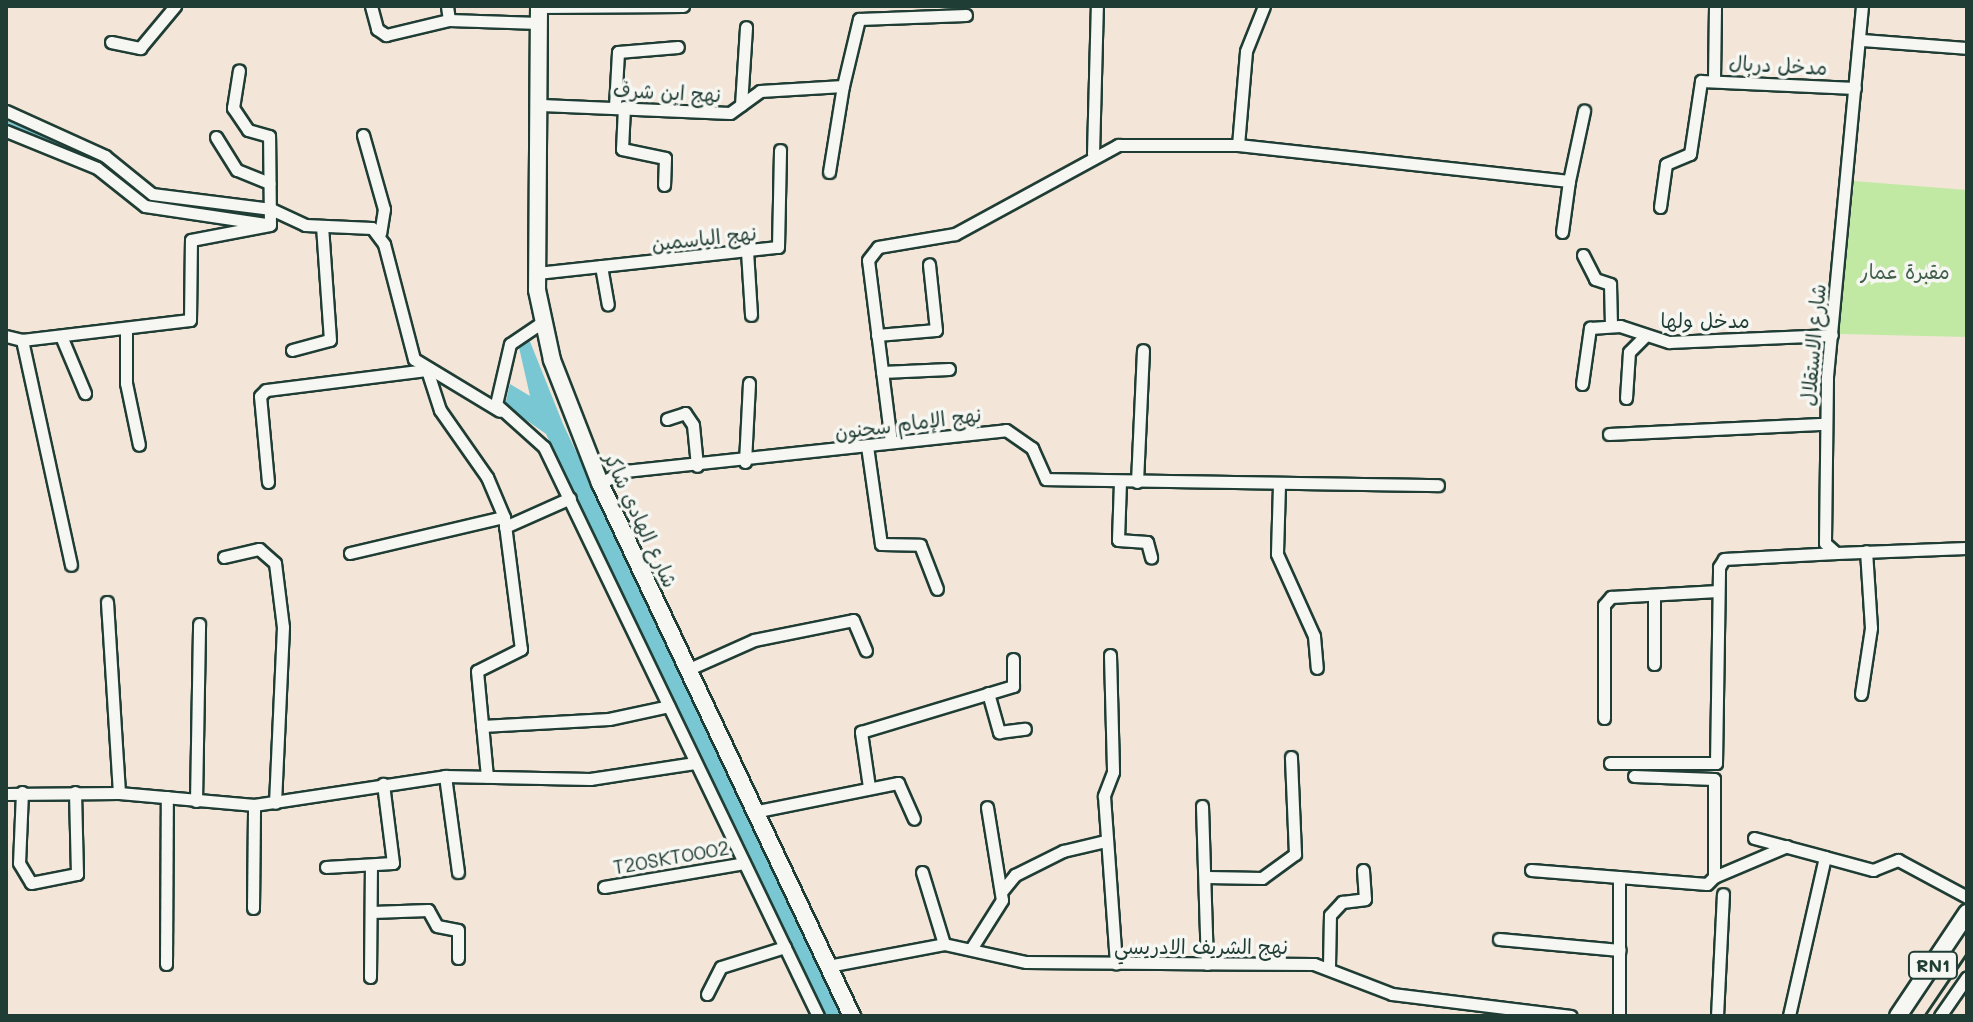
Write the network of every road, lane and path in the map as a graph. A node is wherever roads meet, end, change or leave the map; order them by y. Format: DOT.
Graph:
graph roads {
  1 [pos="175,6"];
  2 [pos="371,6"];
  3 [pos="447,6"];
  4 [pos="683,6"];
  5 [pos="1097,6"];
  6 [pos="1264,6"];
  7 [pos="1715,6"];
  8 [pos="1862,6"];
  9 [pos="926,11"];
  10 [pos="539,12"];
  11 [pos="966,15"];
  12 [pos="449,20"];
  13 [pos="746,27"];
  14 [pos="1861,40"];
  15 [pos="111,42"];
  16 [pos="678,47"];
  17 [pos="1967,48"];
  18 [pos="239,70"];
  19 [pos="1714,79"];
  20 [pos="843,86"];
  21 [pos="1855,88"];
  22 [pos="541,105"];
  23 [pos="741,105"];
  24 [pos="619,107"];
  25 [pos="6,111"];
  26 [pos="1584,111"];
  27 [pos="6,131"];
  28 [pos="363,135"];
  29 [pos="216,137"];
  30 [pos="1238,145"];
  31 [pos="780,150"];
  32 [pos="1093,154"];
  33 [pos="829,172"];
  34 [pos="1569,181"];
  35 [pos="270,183"];
  36 [pos="664,185"];
  37 [pos="1660,207"];
  38 [pos="271,209"];
  39 [pos="276,222"];
  40 [pos="322,227"];
  41 [pos="1562,232"];
  42 [pos="380,233"];
  43 [pos="747,251"];
  44 [pos="1583,255"];
  45 [pos="929,264"];
  46 [pos="601,266"];
  47 [pos="537,273"];
  48 [pos="608,304"];
  49 [pos="751,315"];
  50 [pos="541,323"];
  51 [pos="1611,326"];
  52 [pos="126,331"];
  53 [pos="877,335"];
  54 [pos="1832,335"];
  55 [pos="6,336"];
  56 [pos="61,336"];
  57 [pos="1645,336"];
  58 [pos="22,340"];
  59 [pos="292,350"];
  60 [pos="1143,350"];
  61 [pos="949,369"];
  62 [pos="427,370"];
  63 [pos="882,372"];
  64 [pos="501,377"];
  65 [pos="749,383"];
  66 [pos="1582,384"];
  67 [pos="468,386"];
  68 [pos="85,393"];
  69 [pos="1626,398"];
  70 [pos="500,412"];
  71 [pos="667,419"];
  72 [pos="1825,424"];
  73 [pos="1609,434"];
  74 [pos="891,442"];
  75 [pos="139,445"];
  76 [pos="867,446"];
  77 [pos="745,462"];
  78 [pos="697,466"];
  79 [pos="268,482"];
  80 [pos="1120,482"];
  81 [pos="1137,482"];
  82 [pos="600,483"];
  83 [pos="1279,485"];
  84 [pos="1438,485"];
  85 [pos="570,498"];
  86 [pos="505,522"];
  87 [pos="1967,548"];
  88 [pos="1866,551"];
  89 [pos="350,553"];
  90 [pos="1836,553"];
  91 [pos="224,557"];
  92 [pos="1151,557"];
  93 [pos="71,565"];
  94 [pos="937,589"];
  95 [pos="1718,591"];
  96 [pos="1654,595"];
  97 [pos="107,602"];
  98 [pos="199,624"];
  99 [pos="866,650"];
  100 [pos="1110,655"];
  101 [pos="1013,659"];
  102 [pos="1654,664"];
  103 [pos="1317,668"];
  104 [pos="689,669"];
  105 [pos="988,693"];
  106 [pos="1861,694"];
  107 [pos="669,706"];
  108 [pos="1604,718"];
  109 [pos="482,726"];
  110 [pos="1025,729"];
  111 [pos="1291,757"];
  112 [pos="695,763"];
  113 [pos="1610,763"];
  114 [pos="445,776"];
  115 [pos="1634,776"];
  116 [pos="487,777"];
  117 [pos="383,784"];
  118 [pos="869,787"];
  119 [pos="22,792"];
  120 [pos="75,792"];
  121 [pos="119,793"];
  122 [pos="6,794"];
  123 [pos="167,797"];
  124 [pos="196,801"];
  125 [pos="275,803"];
  126 [pos="254,805"];
  127 [pos="1202,806"];
  128 [pos="987,807"];
  129 [pos="758,811"];
  130 [pos="914,819"];
  131 [pos="1754,838"];
  132 [pos="1105,841"];
  133 [pos="1787,845"];
  134 [pos="1825,857"];
  135 [pos="744,863"];
  136 [pos="326,867"];
  137 [pos="371,867"];
  138 [pos="1363,870"];
  139 [pos="1531,870"];
  140 [pos="458,872"];
  141 [pos="922,872"];
  142 [pos="1207,877"];
  143 [pos="1619,877"];
  144 [pos="1714,877"];
  145 [pos="604,887"];
  146 [pos="1002,891"];
  147 [pos="1723,894"];
  148 [pos="1967,897"];
  149 [pos="253,908"];
  150 [pos="372,912"];
  151 [pos="1967,913"];
  152 [pos="1499,939"];
  153 [pos="944,944"];
  154 [pos="785,947"];
  155 [pos="971,949"];
  156 [pos="1619,950"];
  157 [pos="458,958"];
  158 [pos="166,964"];
  159 [pos="1116,964"];
  160 [pos="1207,964"];
  161 [pos="828,966"];
  162 [pos="1329,966"];
  163 [pos="370,977"];
  164 [pos="1967,977"];
  165 [pos="707,994"];
  166 [pos="818,1016"];
  167 [pos="852,1016"];
  168 [pos="1571,1016"];
  169 [pos="1619,1016"];
  170 [pos="1717,1016"];
  171 [pos="1789,1016"];
  172 [pos="1898,1016"];
  173 [pos="1940,1016"];
  1 -- 15 [label="street"];
  2 -- 12 [label="street"];
  3 -- 12 [label="street"];
  4 -- 10 [label="street"];
  5 -- 32 [label="street"];
  6 -- 30 [label="street"];
  7 -- 19 [label="street"];
  8 -- 14 [label="street, شارع الاستقلال"];
  9 -- 11 [label="street"];
  9 -- 20 [label="street"];
  10 -- 12 [label="street"];
  10 -- 22 [label="main road, شارع الهادي شاكر"];
  13 -- 23 [label="street"];
  14 -- 17 [label="street"];
  14 -- 21 [label="street, شارع الاستقلال"];
  16 -- 24 [label="street"];
  18 -- 35 [label="street"];
  19 -- 21 [label="street, مدخل دربال"];
  19 -- 37 [label="street, مدخل دربال"];
  20 -- 23 [label="street, نهج ابن شرف"];
  20 -- 33 [label="street"];
  21 -- 54 [label="street, شارع الاستقلال"];
  22 -- 24 [label="street, نهج ابن شرف"];
  22 -- 47 [label="main road, شارع الهادي شاكر"];
  23 -- 24 [label="street, نهج ابن شرف"];
  24 -- 36 [label="street"];
  25 -- 38 [label="street"];
  26 -- 34 [label="street"];
  27 -- 39 [label="street"];
  28 -- 42 [label="street"];
  29 -- 35 [label="street"];
  30 -- 32 [label="street"];
  30 -- 34 [label="street"];
  31 -- 43 [label="street, نهج الياسمين"];
  32 -- 53 [label="street"];
  34 -- 41 [label="street"];
  35 -- 38 [label="street"];
  38 -- 39 [label="street"];
  39 -- 40 [label="street"];
  39 -- 52 [label="street"];
  40 -- 42 [label="street"];
  40 -- 59 [label="street"];
  42 -- 62 [label="street"];
  43 -- 46 [label="street, نهج الياسمين"];
  43 -- 49 [label="street"];
  44 -- 51 [label="street"];
  45 -- 53 [label="street"];
  46 -- 47 [label="street, نهج الياسمين"];
  46 -- 48 [label="street"];
  47 -- 50 [label="main road, شارع الهادي شاكر"];
  50 -- 64 [label="street"];
  50 -- 82 [label="main road, شارع الهادي شاكر"];
  51 -- 57 [label="street, مدخل ولها"];
  51 -- 66 [label="street"];
  52 -- 56 [label="street"];
  52 -- 75 [label="street"];
  53 -- 63 [label="street"];
  54 -- 57 [label="street, مدخل ولها"];
  54 -- 72 [label="street, شارع الاستقلال"];
  55 -- 58 [label="street"];
  56 -- 58 [label="street"];
  56 -- 68 [label="street"];
  57 -- 69 [label="street"];
  58 -- 93 [label="street"];
  60 -- 81 [label="street"];
  61 -- 63 [label="street"];
  62 -- 67 [label="street"];
  62 -- 79 [label="street"];
  62 -- 86 [label="street"];
  63 -- 74 [label="street"];
  64 -- 67 [label="street"];
  64 -- 70 [label="street"];
  65 -- 77 [label="street"];
  67 -- 70 [label="street"];
  70 -- 85 [label="street"];
  71 -- 78 [label="street"];
  72 -- 73 [label="street"];
  72 -- 90 [label="street, شارع الاستقلال"];
  74 -- 76 [label="street, نهج الإمام سحنون"];
  74 -- 80 [label="street, نهج الإمام سحنون"];
  76 -- 77 [label="street, نهج الإمام سحنون"];
  76 -- 94 [label="street"];
  77 -- 78 [label="street, نهج الإمام سحنون"];
  78 -- 82 [label="street, نهج الإمام سحنون"];
  80 -- 81 [label="street, نهج الإمام سحنون"];
  80 -- 92 [label="street"];
  81 -- 83 [label="street, نهج الإمام سحنون"];
  82 -- 104 [label="main road, شارع الهادي شاكر"];
  83 -- 84 [label="street, نهج الإمام سحنون"];
  83 -- 103 [label="street"];
  85 -- 86 [label="street"];
  85 -- 107 [label="street"];
  86 -- 89 [label="street"];
  86 -- 109 [label="street"];
  87 -- 88 [label="street"];
  88 -- 90 [label="street"];
  88 -- 106 [label="street"];
  90 -- 95 [label="street"];
  91 -- 125 [label="street"];
  95 -- 96 [label="street"];
  95 -- 113 [label="street"];
  96 -- 102 [label="street"];
  96 -- 108 [label="street"];
  97 -- 121 [label="street"];
  98 -- 124 [label="street"];
  99 -- 104 [label="street"];
  100 -- 132 [label="street"];
  101 -- 105 [label="street"];
  104 -- 129 [label="main road, شارع الهادي شاكر"];
  105 -- 110 [label="street"];
  105 -- 118 [label="street"];
  107 -- 109 [label="street"];
  107 -- 112 [label="street"];
  109 -- 116 [label="street"];
  111 -- 142 [label="street"];
  112 -- 116 [label="street"];
  112 -- 135 [label="street"];
  114 -- 116 [label="street"];
  114 -- 117 [label="street"];
  114 -- 140 [label="street"];
  115 -- 144 [label="street"];
  117 -- 125 [label="street"];
  117 -- 137 [label="street"];
  118 -- 129 [label="street"];
  118 -- 130 [label="street"];
  119 -- 120 [label="street"];
  119 -- 120 [label="street"];
  119 -- 122 [label="street"];
  120 -- 121 [label="street"];
  121 -- 123 [label="street"];
  123 -- 124 [label="street"];
  123 -- 158 [label="street"];
  124 -- 126 [label="street"];
  125 -- 126 [label="street"];
  126 -- 149 [label="street"];
  127 -- 142 [label="street"];
  128 -- 146 [label="street"];
  129 -- 161 [label="main road, شارع الهادي شاكر"];
  131 -- 133 [label="street"];
  132 -- 146 [label="street"];
  132 -- 159 [label="street"];
  133 -- 134 [label="street"];
  133 -- 144 [label="street"];
  134 -- 148 [label="street"];
  134 -- 171 [label="street"];
  135 -- 145 [label="street, T20SKT0002"];
  135 -- 154 [label="street"];
  136 -- 137 [label="street"];
  137 -- 150 [label="street"];
  138 -- 162 [label="street"];
  139 -- 143 [label="street"];
  141 -- 153 [label="street"];
  142 -- 160 [label="street"];
  143 -- 144 [label="street"];
  143 -- 156 [label="street"];
  146 -- 155 [label="street"];
  147 -- 170 [label="street"];
  150 -- 157 [label="street"];
  150 -- 163 [label="street"];
  151 -- 172 [label="main road, RN1"];
  152 -- 156 [label="street"];
  153 -- 155 [label="street, نهج الشريف الادريسي"];
  153 -- 161 [label="street, نهج الشريف الادريسي"];
  154 -- 165 [label="street"];
  154 -- 166 [label="street"];
  155 -- 159 [label="street, نهج الشريف الادريسي"];
  156 -- 169 [label="street"];
  159 -- 160 [label="street, نهج الشريف الادريسي"];
  160 -- 162 [label="street, نهج الشريف الادريسي"];
  161 -- 167 [label="main road, شارع الهادي شاكر"];
  162 -- 168 [label="street, نهج الشريف الادريسي"];
  164 -- 173 [label="street"];
}
